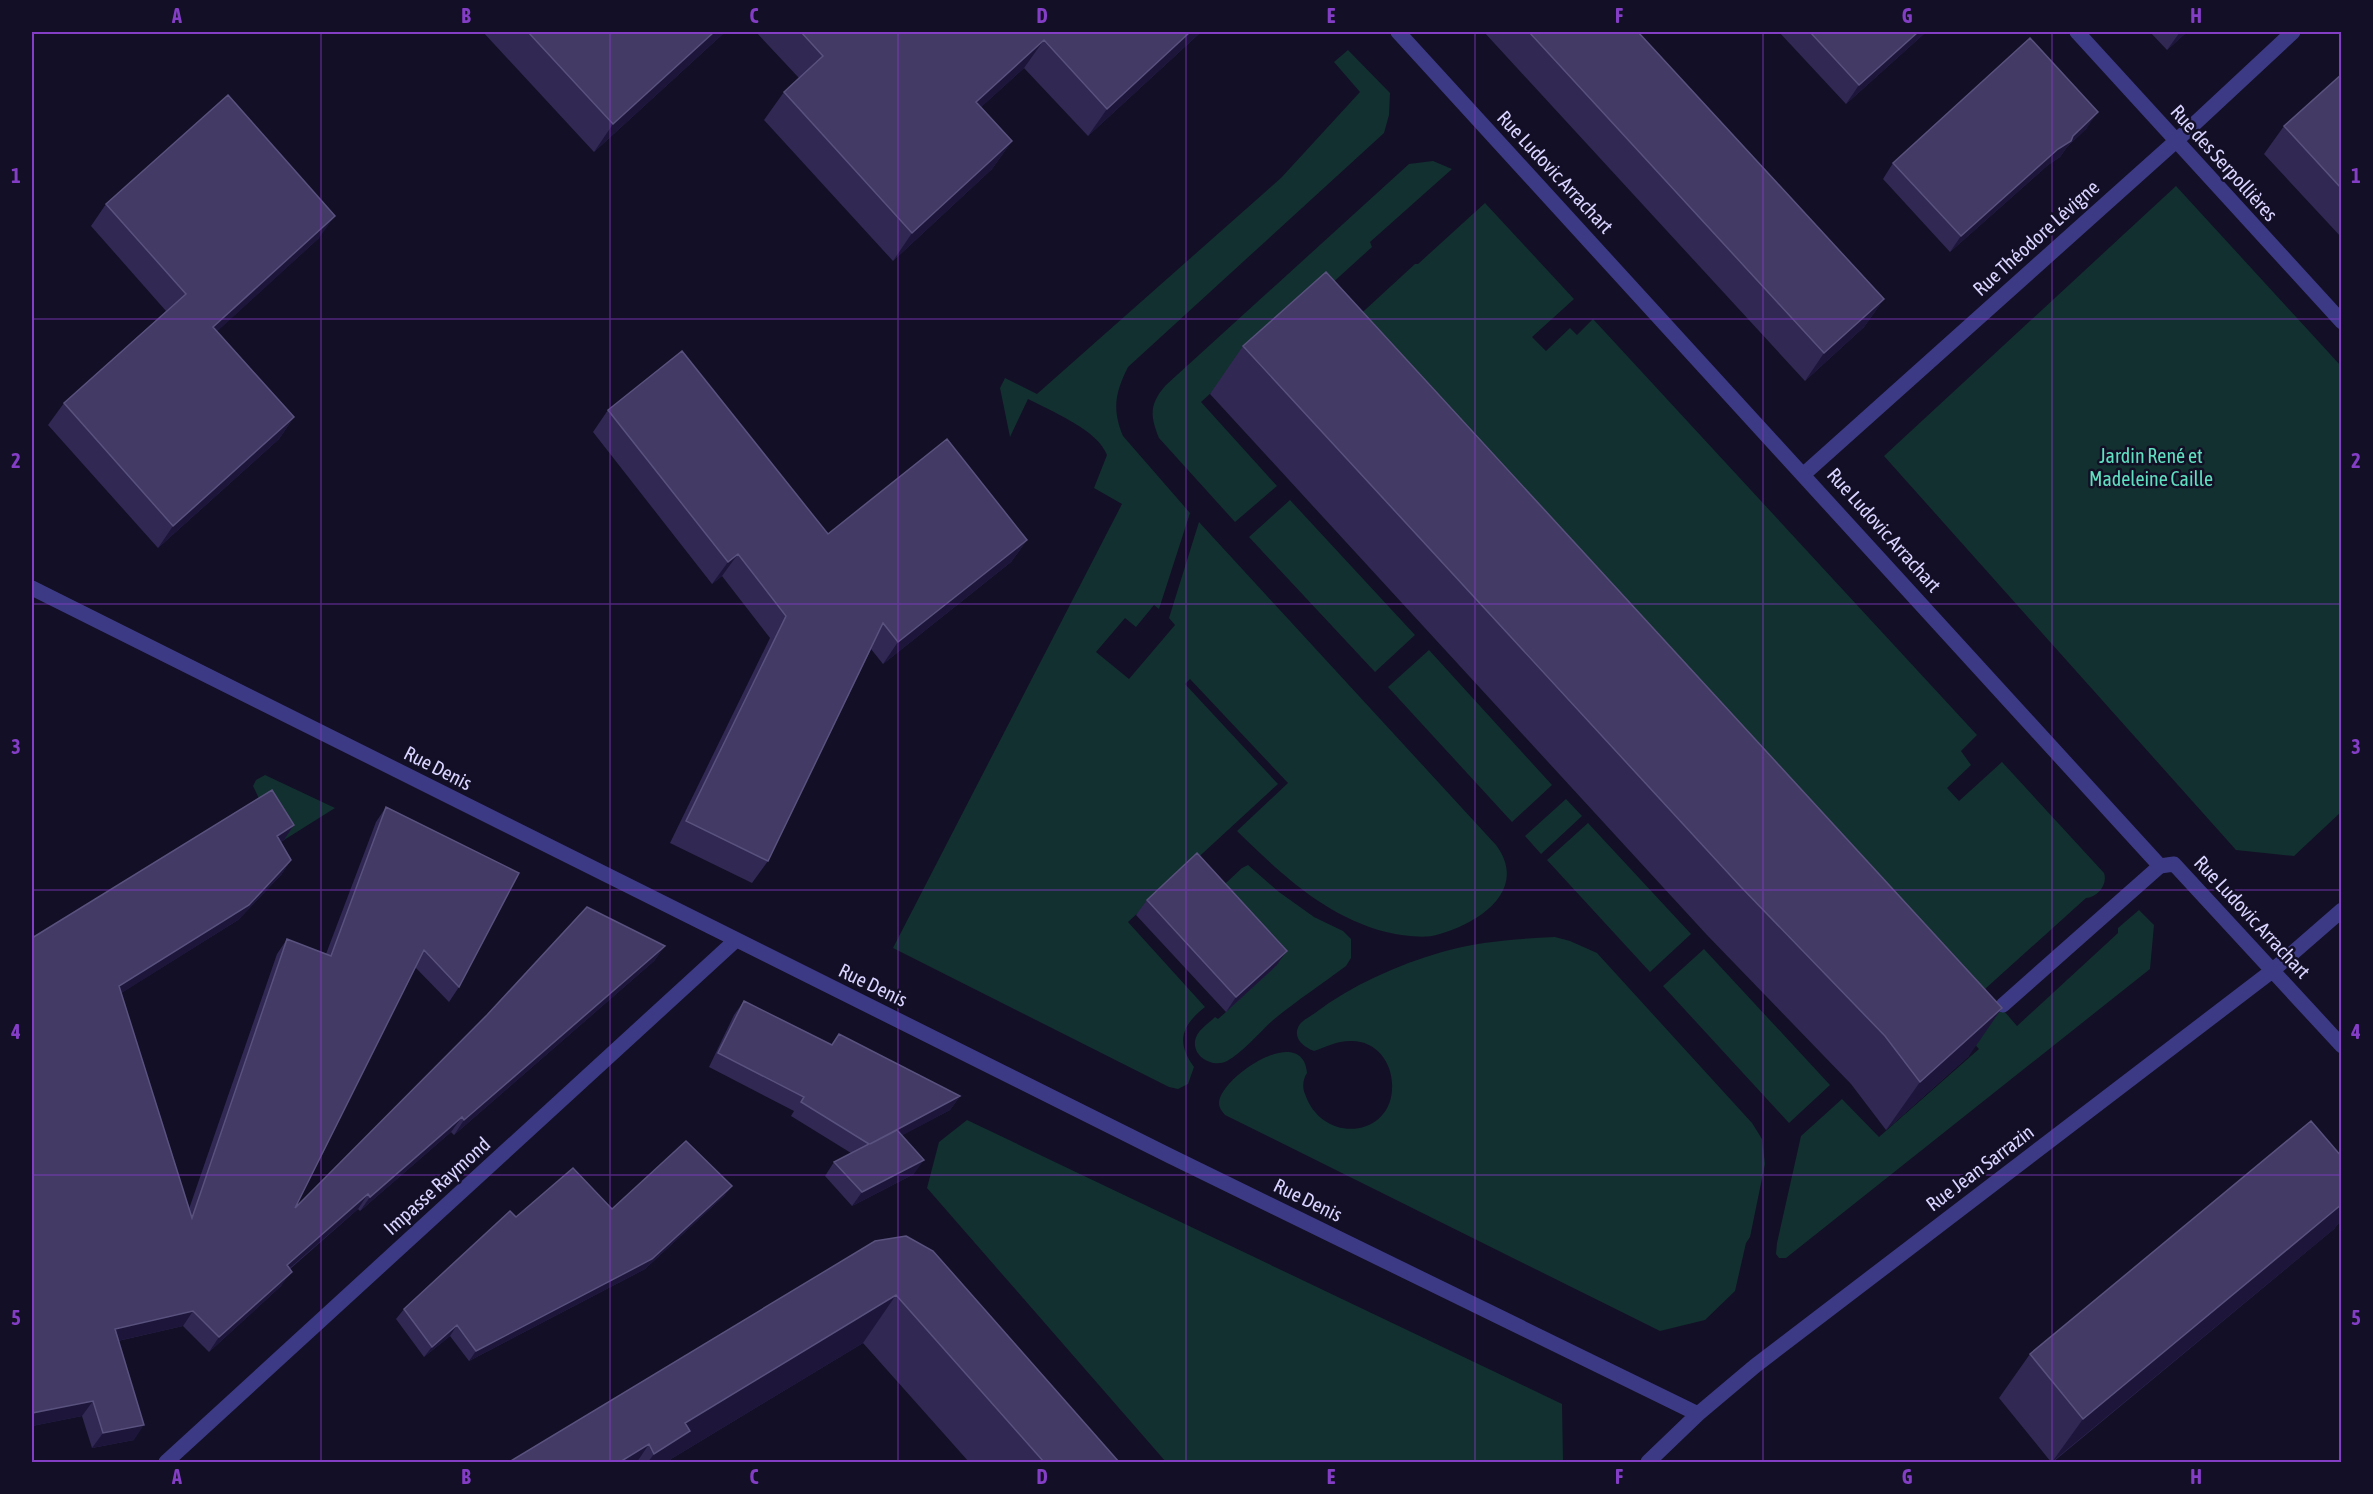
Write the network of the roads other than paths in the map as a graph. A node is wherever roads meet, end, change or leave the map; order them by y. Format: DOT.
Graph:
graph roads {
  1 [pos="1398,32"];
  2 [pos="2077,32"];
  3 [pos="2294,32"];
  4 [pos="2176,141"];
  5 [pos="2342,322"];
  6 [pos="1804,474"];
  7 [pos="32,588"];
  8 [pos="2160,866"];
  9 [pos="2342,910"];
  10 [pos="736,940"];
  11 [pos="2272,971"];
  12 [pos="2003,1005"];
  13 [pos="2342,1046"];
  14 [pos="1698,1414"];
  15 [pos="166,1462"];
  16 [pos="1648,1462"];
  1 -- 6 [label="street, Rue Ludovic Arrachart"];
  2 -- 4 [label="street, Rue des Serpollières"];
  3 -- 4 [label="street, Rue Théodore Lévigne"];
  4 -- 5 [label="street, Rue des Serpollières"];
  4 -- 6 [label="street, Rue Théodore Lévigne"];
  6 -- 8 [label="street, Rue Ludovic Arrachart"];
  7 -- 10 [label="street, Rue Denis"];
  8 -- 11 [label="street, Rue Ludovic Arrachart"];
  8 -- 12 [label="street"];
  9 -- 11 [label="street, Rue Jean Sarrazin"];
  10 -- 14 [label="street, Rue Denis"];
  10 -- 15 [label="street, Impasse Raymond"];
  11 -- 13 [label="street, Rue Ludovic Arrachart"];
  11 -- 14 [label="street, Rue Jean Sarrazin"];
  14 -- 16 [label="street, Rue Jean Sarrazin"];
}
